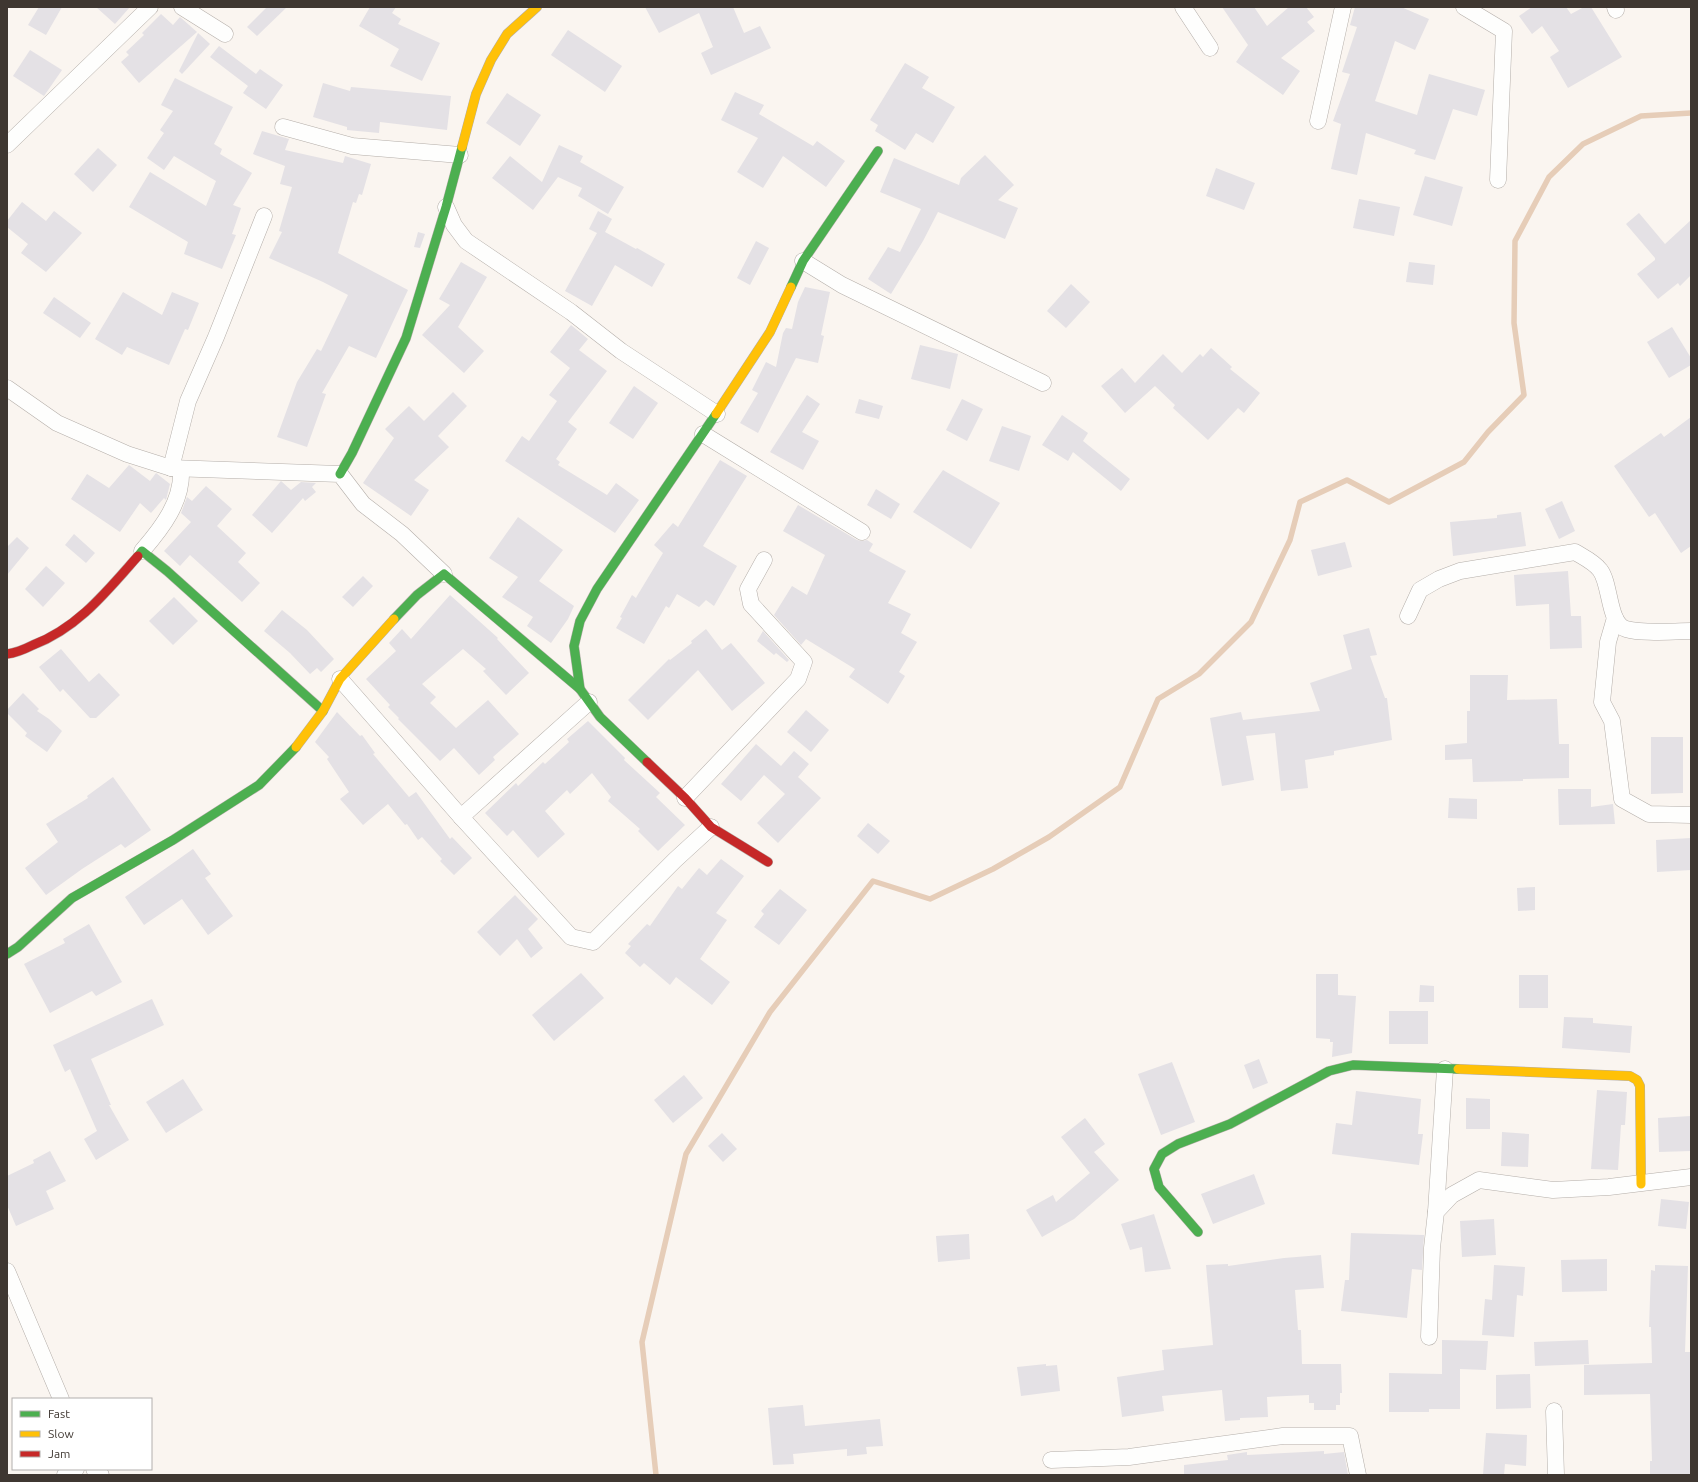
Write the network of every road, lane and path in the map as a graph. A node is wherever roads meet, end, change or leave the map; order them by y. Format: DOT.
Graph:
graph roads {
  1 [pos="150,7"];
  2 [pos="182,7"];
  3 [pos="538,7"];
  4 [pos="1183,7"];
  5 [pos="1343,7"];
  6 [pos="1464,7"];
  7 [pos="225,34"];
  8 [pos="1210,48"];
  9 [pos="1318,122"];
  10 [pos="283,127"];
  11 [pos="7,145"];
  12 [pos="878,151"];
  13 [pos="460,154"];
  14 [pos="1498,180"];
  15 [pos="446,207"];
  16 [pos="264,216"];
  17 [pos="803,261"];
  18 [pos="1043,383"];
  19 [pos="7,388"];
  20 [pos="717,414"];
  21 [pos="703,434"];
  22 [pos="176,468"];
  23 [pos="340,474"];
  24 [pos="862,532"];
  25 [pos="142,551"];
  26 [pos="764,560"];
  27 [pos="444,574"];
  28 [pos="1408,616"];
  29 [pos="1615,618"];
  30 [pos="1691,631"];
  31 [pos="7,654"];
  32 [pos="340,679"];
  33 [pos="585,696"];
  34 [pos="322,711"];
  35 [pos="685,798"];
  36 [pos="1691,815"];
  37 [pos="460,817"];
  38 [pos="712,827"];
  39 [pos="768,862"];
  40 [pos="7,954"];
  41 [pos="1445,1069"];
  42 [pos="1691,1177"];
  43 [pos="1641,1184"];
  44 [pos="1436,1212"];
  45 [pos="1198,1232"];
  46 [pos="7,1271"];
  47 [pos="1429,1337"];
  48 [pos="61,1398"];
  49 [pos="1554,1411"];
  50 [pos="1051,1460"];
  51 [pos="74,1470"];
  52 [pos="65,1475"];
  53 [pos="1358,1475"];
  54 [pos="1556,1475"];
  1 -- 11 [label="street"];
  2 -- 7 [label="street"];
  3 -- 13 [label="street"];
  4 -- 8 [label="street"];
  5 -- 9 [label="street"];
  6 -- 14 [label="street"];
  10 -- 13 [label="street"];
  12 -- 17 [label="street"];
  13 -- 15 [label="street"];
  15 -- 20 [label="street"];
  15 -- 23 [label="street"];
  16 -- 22 [label="street"];
  17 -- 18 [label="street"];
  17 -- 20 [label="street"];
  19 -- 22 [label="street"];
  20 -- 21 [label="street"];
  21 -- 24 [label="street"];
  21 -- 33 [label="street"];
  22 -- 23 [label="street"];
  22 -- 25 [label="street"];
  23 -- 27 [label="street"];
  25 -- 31 [label="street"];
  25 -- 34 [label="street"];
  26 -- 35 [label="street"];
  27 -- 32 [label="street"];
  27 -- 33 [label="street"];
  28 -- 29 [label="street"];
  29 -- 30 [label="street"];
  29 -- 36 [label="street"];
  32 -- 34 [label="street"];
  32 -- 37 [label="street"];
  33 -- 35 [label="street"];
  33 -- 37 [label="street"];
  34 -- 40 [label="street"];
  35 -- 38 [label="street"];
  37 -- 38 [label="street"];
  38 -- 39 [label="street"];
  41 -- 43 [label="street"];
  41 -- 44 [label="street"];
  41 -- 45 [label="street"];
  42 -- 43 [label="street"];
  43 -- 44 [label="street"];
  44 -- 47 [label="street"];
  46 -- 48 [label="street"];
  49 -- 54 [label="street"];
  50 -- 53 [label="street"];
  51 -- 52 [label="street"];
}
